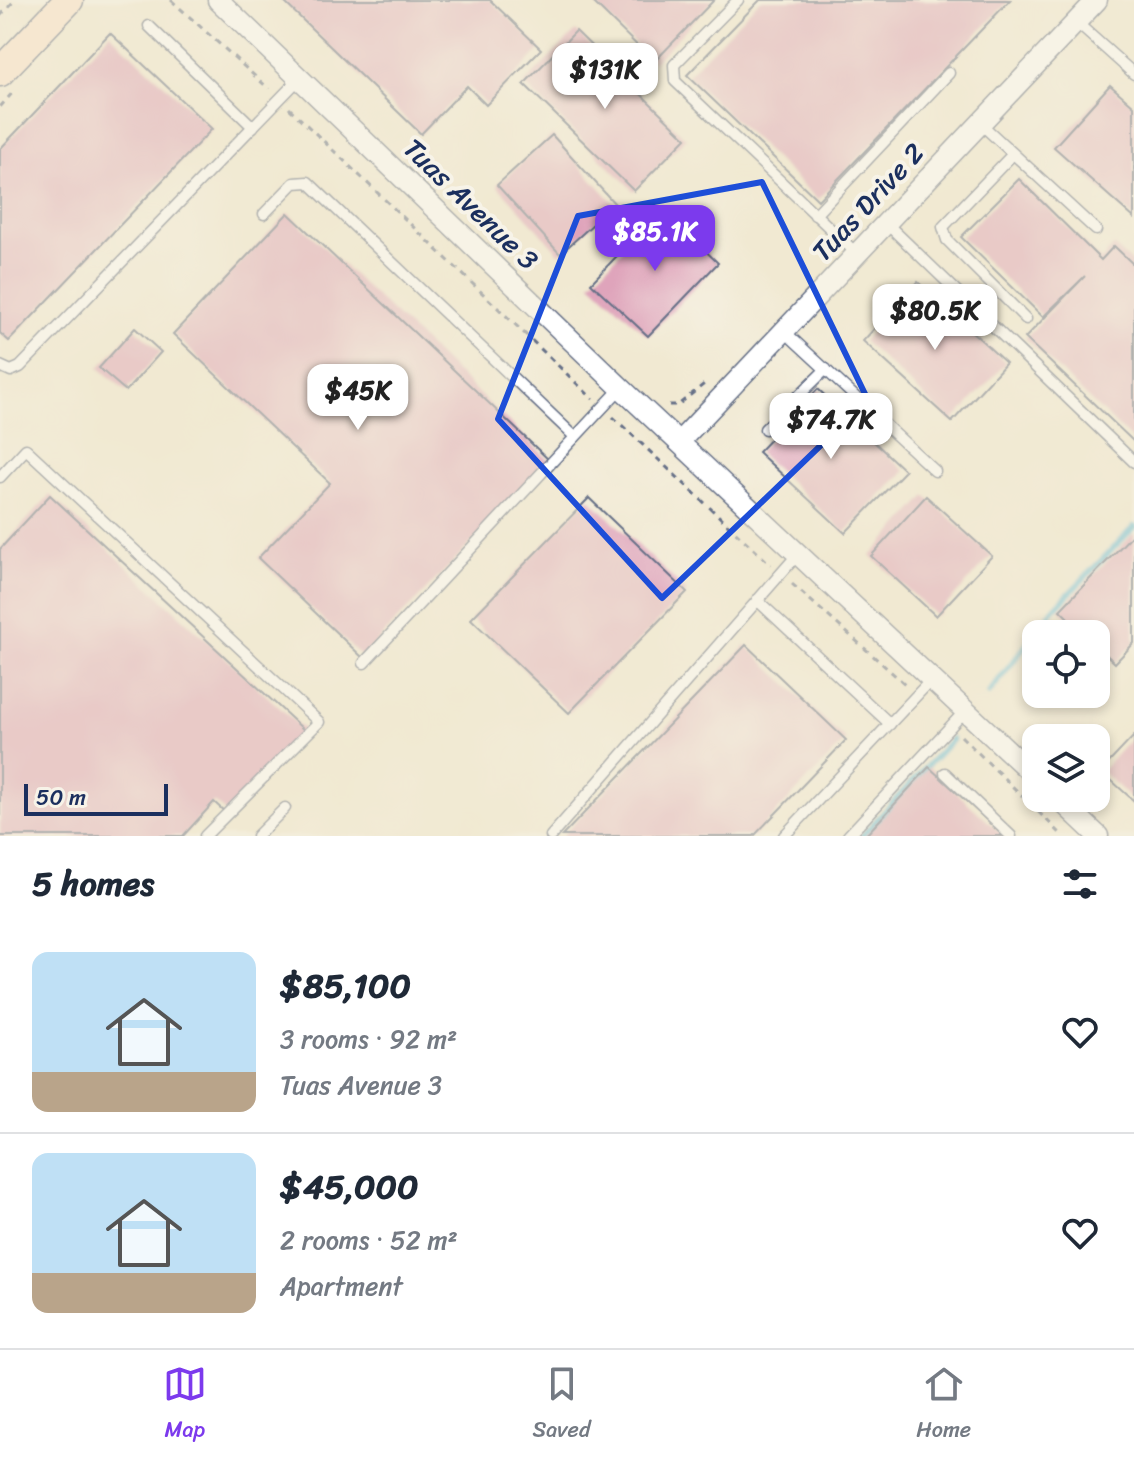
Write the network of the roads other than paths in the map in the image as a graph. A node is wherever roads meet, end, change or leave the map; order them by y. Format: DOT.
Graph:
graph roads {
  1 [pos="69,0"];
  2 [pos="218,0"];
  3 [pos="738,0"];
  4 [pos="1097,0"];
  5 [pos="1076,22"];
  6 [pos="149,26"];
  7 [pos="0,72"];
  8 [pos="949,73"];
  9 [pos="1134,74"];
  10 [pos="299,79"];
  11 [pos="980,123"];
  12 [pos="253,127"];
  13 [pos="1013,154"];
  14 [pos="264,214"];
  15 [pos="815,215"];
  16 [pos="886,223"];
  17 [pos="1096,230"];
  18 [pos="857,254"];
  19 [pos="1026,319"];
  20 [pos="784,331"];
  21 [pos="0,366"];
  22 [pos="826,369"];
  23 [pos="621,388"];
  24 [pos="765,429"];
  25 [pos="575,437"];
  26 [pos="679,442"];
  27 [pos="1134,462"];
  28 [pos="935,471"];
  29 [pos="0,477"];
  30 [pos="798,554"];
  31 [pos="757,600"];
  32 [pos="364,663"];
  33 [pos="932,679"];
  34 [pos="965,711"];
  35 [pos="890,724"];
  36 [pos="1022,764"];
  37 [pos="945,773"];
  38 [pos="285,808"];
  39 [pos="1072,812"];
  40 [pos="1093,834"];
  41 [pos="205,836"];
  42 [pos="257,836"];
  43 [pos="551,836"];
  44 [pos="784,836"];
  45 [pos="848,836"];
  46 [pos="1011,836"];
  1 -- 7 [label="street"];
  2 -- 10 [label="street, Tuas Avenue 3"];
  3 -- 15 [label="lane"];
  4 -- 5 [label="street, Tuas Drive 2"];
  5 -- 9 [label="lane"];
  5 -- 11 [label="street, Tuas Drive 2"];
  6 -- 12 [label="lane"];
  8 -- 15 [label="lane"];
  10 -- 12 [label="lane"];
  10 -- 23 [label="street, Tuas Avenue 3"];
  11 -- 13 [label="lane"];
  11 -- 16 [label="street, Tuas Drive 2"];
  12 -- 21 [label="lane"];
  13 -- 17 [label="lane"];
  13 -- 19 [label="lane"];
  14 -- 25 [label="lane"];
  15 -- 18 [label="lane"];
  16 -- 18 [label="street, Tuas Drive 2"];
  16 -- 27 [label="lane"];
  18 -- 20 [label="street, Tuas Drive 2"];
  20 -- 22 [label="lane"];
  20 -- 26 [label="street, Tuas Drive 2"];
  22 -- 24 [label="lane"];
  22 -- 28 [label="lane"];
  23 -- 25 [label="lane"];
  23 -- 26 [label="street, Tuas Avenue 3"];
  25 -- 32 [label="lane"];
  26 -- 30 [label="street, Tuas Avenue 3"];
  29 -- 41 [label="lane"];
  30 -- 31 [label="lane"];
  30 -- 33 [label="street, Tuas Avenue 3"];
  31 -- 35 [label="lane"];
  31 -- 43 [label="lane"];
  33 -- 34 [label="street, Tuas Avenue 3"];
  33 -- 35 [label="lane"];
  34 -- 36 [label="street, Tuas Avenue 3"];
  34 -- 45 [label="lane"];
  35 -- 44 [label="lane"];
  37 -- 46 [label="lane"];
  38 -- 42 [label="lane"];
  39 -- 40 [label="street"];
}
